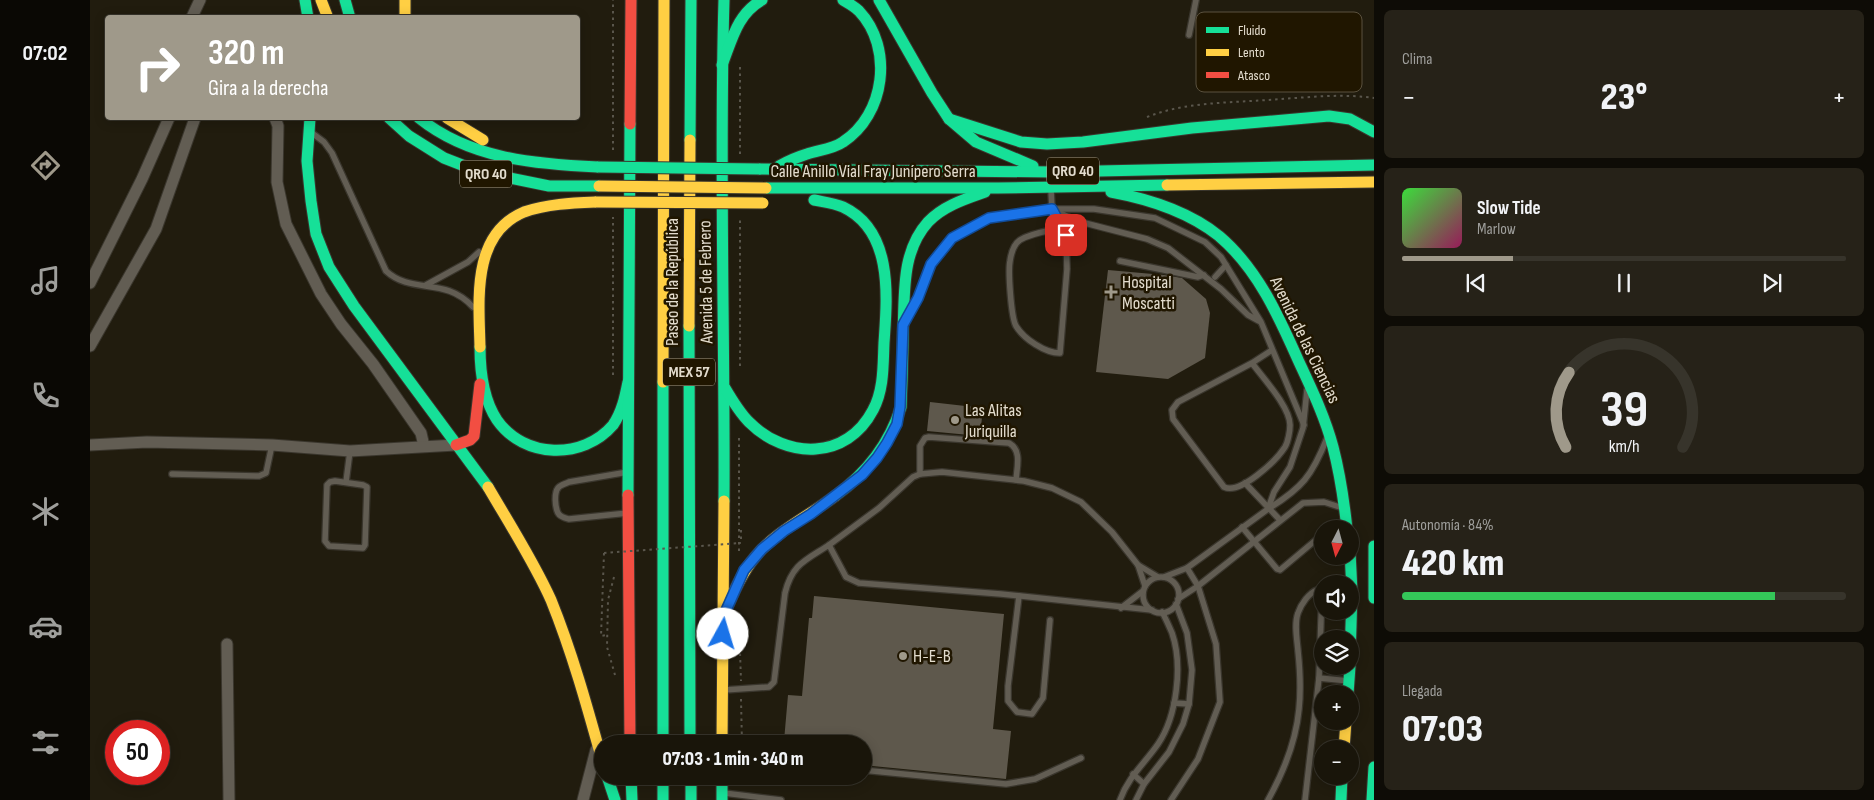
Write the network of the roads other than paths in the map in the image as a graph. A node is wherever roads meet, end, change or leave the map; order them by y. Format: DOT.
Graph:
graph roads {
  1 [pos="195,0"];
  2 [pos="200,0"];
  3 [pos="305,0"];
  4 [pos="321,0"];
  5 [pos="345,0"];
  6 [pos="399,0"];
  7 [pos="404,0"];
  8 [pos="631,0"];
  9 [pos="664,0"];
  10 [pos="691,0"];
  11 [pos="724,0"];
  12 [pos="762,0"];
  13 [pos="843,0"];
  14 [pos="879,0"];
  15 [pos="1196,0"];
  16 [pos="192,15"];
  17 [pos="193,15"];
  18 [pos="308,15"];
  19 [pos="327,15"];
  20 [pos="349,15"];
  21 [pos="402,15"];
  22 [pos="403,15"];
  23 [pos="1189,34"];
  24 [pos="722,65"];
  25 [pos="948,119"];
  26 [pos="168,120"];
  27 [pos="193,120"];
  28 [pos="276,120"];
  29 [pos="310,120"];
  30 [pos="392,120"];
  31 [pos="421,120"];
  32 [pos="450,120"];
  33 [pos="308,130"];
  34 [pos="1374,132"];
  35 [pos="543,164"];
  36 [pos="1374,165"];
  37 [pos="772,168"];
  38 [pos="1054,172"];
  39 [pos="1374,182"];
  40 [pos="942,187"];
  41 [pos="1080,187"];
  42 [pos="998,188"];
  43 [pos="1051,188"];
  44 [pos="767,202"];
  45 [pos="1052,209"];
  46 [pos="1061,228"];
  47 [pos="490,243"];
  48 [pos="1120,261"];
  49 [pos="1226,265"];
  50 [pos="1204,275"];
  51 [pos="1215,277"];
  52 [pos="90,283"];
  53 [pos="426,285"];
  54 [pos="479,315"];
  55 [pos="1260,322"];
  56 [pos="903,325"];
  57 [pos="90,346"];
  58 [pos="1272,350"];
  59 [pos="1252,363"];
  60 [pos="480,374"];
  61 [pos="1308,381"];
  62 [pos="628,382"];
  63 [pos="725,388"];
  64 [pos="1304,425"];
  65 [pos="1329,434"];
  66 [pos="272,444"];
  67 [pos="90,445"];
  68 [pos="456,445"];
  69 [pos="424,446"];
  70 [pos="350,451"];
  71 [pos="628,472"];
  72 [pos="172,474"];
  73 [pos="920,474"];
  74 [pos="1016,480"];
  75 [pos="346,482"];
  76 [pos="1245,483"];
  77 [pos="1268,509"];
  78 [pos="1345,509"];
  79 [pos="628,512"];
  80 [pos="1280,520"];
  81 [pos="1346,520"];
  82 [pos="1242,527"];
  83 [pos="1255,541"];
  84 [pos="1314,542"];
  85 [pos="829,545"];
  86 [pos="1374,546"];
  87 [pos="1352,565"];
  88 [pos="1138,566"];
  89 [pos="1187,568"];
  90 [pos="1161,577"];
  91 [pos="1198,586"];
  92 [pos="1144,588"];
  93 [pos="1019,596"];
  94 [pos="1374,598"];
  95 [pos="1177,601"];
  96 [pos="1121,608"];
  97 [pos="1152,610"];
  98 [pos="1162,612"];
  99 [pos="724,615"];
  100 [pos="1050,620"];
  101 [pos="1352,630"];
  102 [pos="227,644"];
  103 [pos="1349,675"];
  104 [pos="1319,678"];
  105 [pos="1348,681"];
  106 [pos="1348,685"];
  107 [pos="723,690"];
  108 [pos="1174,703"];
  109 [pos="1189,704"];
  110 [pos="595,735"];
  111 [pos="630,735"];
  112 [pos="663,735"];
  113 [pos="690,735"];
  114 [pos="722,735"];
  115 [pos="1081,758"];
  116 [pos="594,759"];
  117 [pos="1374,767"];
  118 [pos="872,771"];
  119 [pos="1133,774"];
  120 [pos="1144,784"];
  121 [pos="610,785"];
  122 [pos="631,785"];
  123 [pos="663,785"];
  124 [pos="691,785"];
  125 [pos="1342,785"];
  126 [pos="722,796"];
  127 [pos="229,800"];
  128 [pos="583,800"];
  129 [pos="614,800"];
  130 [pos="632,800"];
  131 [pos="663,800"];
  132 [pos="691,800"];
  133 [pos="782,800"];
  134 [pos="1120,800"];
  135 [pos="1136,800"];
  136 [pos="1171,800"];
  137 [pos="1268,800"];
  138 [pos="1305,800"];
  139 [pos="1341,800"];
  140 [pos="1372,800"];
  1 -- 16 [label="street"];
  2 -- 17 [label="street"];
  3 -- 18 [label="main road"];
  4 -- 19 [label="main road"];
  5 -- 20 [label="main road"];
  6 -- 21 [label="street"];
  7 -- 22 [label="main road"];
  8 -- 62 [label="main road"];
  9 -- 112 [label="main road, Paseo de la República / MEX 57"];
  10 -- 113 [label="main road, Paseo de la República / MEX 57"];
  11 -- 24 [label="main road, Avenida 5 de Febrero"];
  12 -- 24 [label="main road"];
  13 -- 37 [label="main road"];
  14 -- 25 [label="main road"];
  15 -- 23 [label="lane"];
  24 -- 63 [label="main road, Avenida 5 de Febrero"];
  25 -- 34 [label="main road"];
  25 -- 38 [label="main road"];
  26 -- 52 [label="street"];
  27 -- 57 [label="street"];
  28 -- 69 [label="street"];
  29 -- 33 [label="main road"];
  30 -- 40 [label="main road, Calle Anillo Vial Fray Junípero Serra / QRO 40, bridge"];
  31 -- 35 [label="main road, Calle Anillo Vial Fray Junípero Serra / QRO 40"];
  32 -- 35 [label="main road"];
  33 -- 53 [label="lane"];
  33 -- 68 [label="main road"];
  35 -- 37 [label="main road, Calle Anillo Vial Fray Junípero Serra / QRO 40, bridge"];
  36 -- 38 [label="main road, Calle Anillo Vial Fray Junípero Serra / QRO 40"];
  37 -- 38 [label="main road, Calle Anillo Vial Fray Junípero Serra / QRO 40"];
  39 -- 41 [label="main road, Calle Anillo Vial Fray Junípero Serra / QRO 40"];
  40 -- 42 [label="main road, Calle Anillo Vial Fray Junípero Serra / QRO 40"];
  40 -- 63 [label="main road"];
  41 -- 43 [label="main road, Calle Anillo Vial Fray Junípero Serra / QRO 40"];
  41 -- 61 [label="main road, Avenida de las Ciencias"];
  42 -- 43 [label="main road, Calle Anillo Vial Fray Junípero Serra / QRO 40"];
  42 -- 56 [label="main road"];
  43 -- 45 [label="lane"];
  44 -- 47 [label="main road, bridge"];
  45 -- 46 [label="lane"];
  45 -- 49 [label="lane"];
  45 -- 50 [label="lane"];
  45 -- 56 [label="lane"];
  46 -- 46 [label="lane"];
  47 -- 53 [label="lane"];
  47 -- 54 [label="main road"];
  48 -- 50 [label="lane"];
  49 -- 51 [label="lane"];
  49 -- 55 [label="lane"];
  50 -- 55 [label="lane"];
  53 -- 54 [label="lane"];
  54 -- 60 [label="main road"];
  55 -- 58 [label="lane"];
  56 -- 99 [label="main road"];
  58 -- 59 [label="lane"];
  58 -- 64 [label="lane"];
  59 -- 76 [label="lane"];
  59 -- 76 [label="lane"];
  60 -- 62 [label="main road"];
  60 -- 68 [label="main road"];
  61 -- 64 [label="lane"];
  61 -- 65 [label="main road, Avenida de las Ciencias"];
  62 -- 71 [label="main road"];
  63 -- 99 [label="main road, Avenida 5 de Febrero"];
  64 -- 77 [label="lane"];
  65 -- 77 [label="lane"];
  65 -- 78 [label="main road, Avenida de las Ciencias"];
  66 -- 67 [label="street"];
  66 -- 70 [label="street"];
  66 -- 72 [label="lane"];
  68 -- 69 [label="street"];
  68 -- 110 [label="main road"];
  69 -- 70 [label="street"];
  70 -- 75 [label="lane"];
  71 -- 79 [label="main road"];
  71 -- 79 [label="lane"];
  73 -- 74 [label="lane"];
  73 -- 74 [label="lane"];
  73 -- 85 [label="lane"];
  74 -- 88 [label="lane"];
  75 -- 75 [label="lane"];
  76 -- 77 [label="lane"];
  77 -- 80 [label="lane"];
  77 -- 82 [label="lane"];
  78 -- 80 [label="lane"];
  78 -- 81 [label="main road, Avenida de las Ciencias"];
  79 -- 111 [label="main road"];
  80 -- 83 [label="lane"];
  82 -- 83 [label="lane"];
  82 -- 89 [label="lane"];
  83 -- 84 [label="lane"];
  83 -- 91 [label="lane"];
  85 -- 93 [label="lane"];
  85 -- 107 [label="lane"];
  86 -- 94 [label="main road"];
  87 -- 101 [label="main road"];
  88 -- 90 [label="lane"];
  88 -- 92 [label="lane"];
  89 -- 90 [label="lane"];
  89 -- 91 [label="lane"];
  90 -- 92 [label="lane"];
  90 -- 95 [label="lane"];
  91 -- 95 [label="lane"];
  91 -- 136 [label="lane"];
  92 -- 96 [label="lane"];
  92 -- 97 [label="lane"];
  93 -- 96 [label="lane"];
  93 -- 100 [label="lane"];
  95 -- 98 [label="lane"];
  95 -- 109 [label="lane"];
  96 -- 97 [label="lane"];
  97 -- 98 [label="lane"];
  98 -- 108 [label="lane"];
  99 -- 107 [label="main road, Avenida 5 de Febrero"];
  102 -- 127 [label="street"];
  103 -- 105 [label="main road"];
  104 -- 105 [label="lane"];
  104 -- 137 [label="lane"];
  104 -- 138 [label="lane"];
  105 -- 106 [label="main road"];
  107 -- 114 [label="main road, Avenida 5 de Febrero"];
  108 -- 109 [label="lane"];
  108 -- 119 [label="lane"];
  109 -- 120 [label="lane"];
  115 -- 118 [label="lane"];
  116 -- 128 [label="street"];
  117 -- 140 [label="main road"];
  119 -- 120 [label="lane"];
  119 -- 134 [label="lane"];
  120 -- 135 [label="lane"];
  121 -- 129 [label="main road"];
  122 -- 130 [label="main road"];
  123 -- 131 [label="main road"];
  124 -- 132 [label="main road"];
  125 -- 139 [label="main road"];
  126 -- 133 [label="lane"];
}
